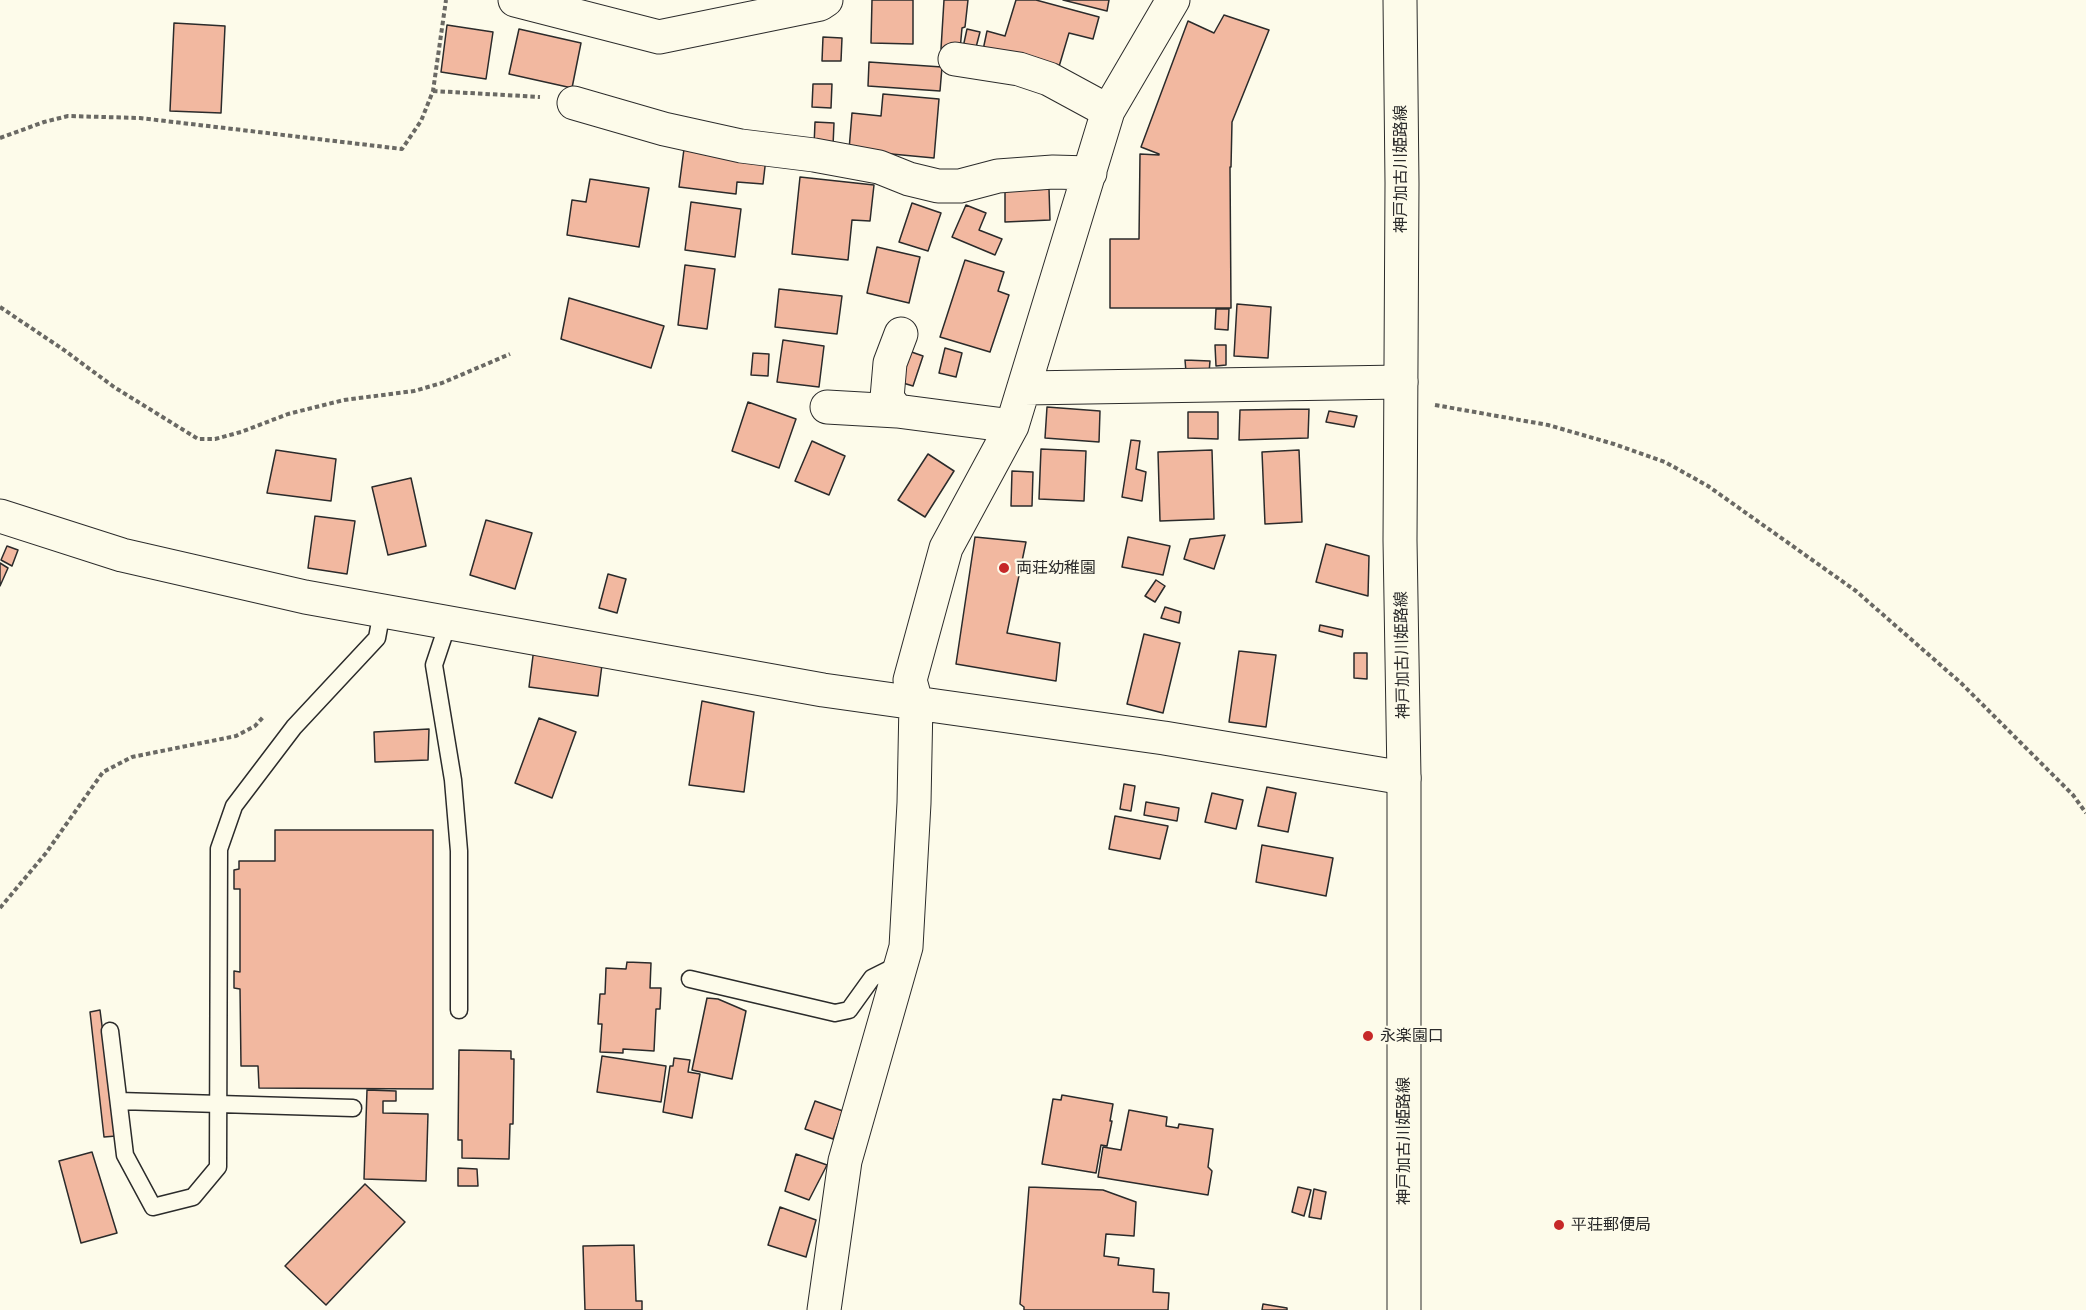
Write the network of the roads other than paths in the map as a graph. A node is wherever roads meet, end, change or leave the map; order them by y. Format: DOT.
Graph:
graph roads {
  1 [pos="515,0"];
  2 [pos="826,0"];
  3 [pos="1173,0"];
  4 [pos="1400,0"];
  5 [pos="955,59"];
  6 [pos="574,103"];
  7 [pos="1108,111"];
  8 [pos="1090,173"];
  9 [pos="901,334"];
  10 [pos="1025,388"];
  11 [pos="1401,393"];
  12 [pos="827,407"];
  13 [pos="897,411"];
  14 [pos="1012,426"];
  15 [pos="0,516"];
  16 [pos="382,611"];
  17 [pos="448,623"];
  18 [pos="916,702"];
  19 [pos="1404,778"];
  20 [pos="901,963"];
  21 [pos="690,979"];
  22 [pos="459,1010"];
  23 [pos="110,1030"];
  24 [pos="119,1101"];
  25 [pos="218,1102"];
  26 [pos="353,1108"];
  27 [pos="824,1310"];
  28 [pos="1404,1310"];
  1 -- 2 [label="street"];
  3 -- 7 [label="street"];
  4 -- 11 [label="street, 神戸加古川姫路線"];
  5 -- 7 [label="street"];
  6 -- 8 [label="street"];
  7 -- 8 [label="street"];
  8 -- 10 [label="street"];
  9 -- 13 [label="street"];
  10 -- 11 [label="street"];
  10 -- 14 [label="street"];
  11 -- 19 [label="street, 神戸加古川姫路線"];
  12 -- 13 [label="street"];
  13 -- 14 [label="street"];
  14 -- 18 [label="street"];
  15 -- 16 [label="street"];
  16 -- 17 [label="street"];
  16 -- 25 [label="lane"];
  17 -- 18 [label="street"];
  17 -- 22 [label="lane"];
  18 -- 19 [label="street"];
  18 -- 20 [label="street"];
  19 -- 28 [label="street, 神戸加古川姫路線"];
  20 -- 21 [label="lane"];
  20 -- 27 [label="street"];
  23 -- 24 [label="lane"];
  24 -- 25 [label="lane"];
  24 -- 25 [label="lane"];
  25 -- 26 [label="lane"];
}
